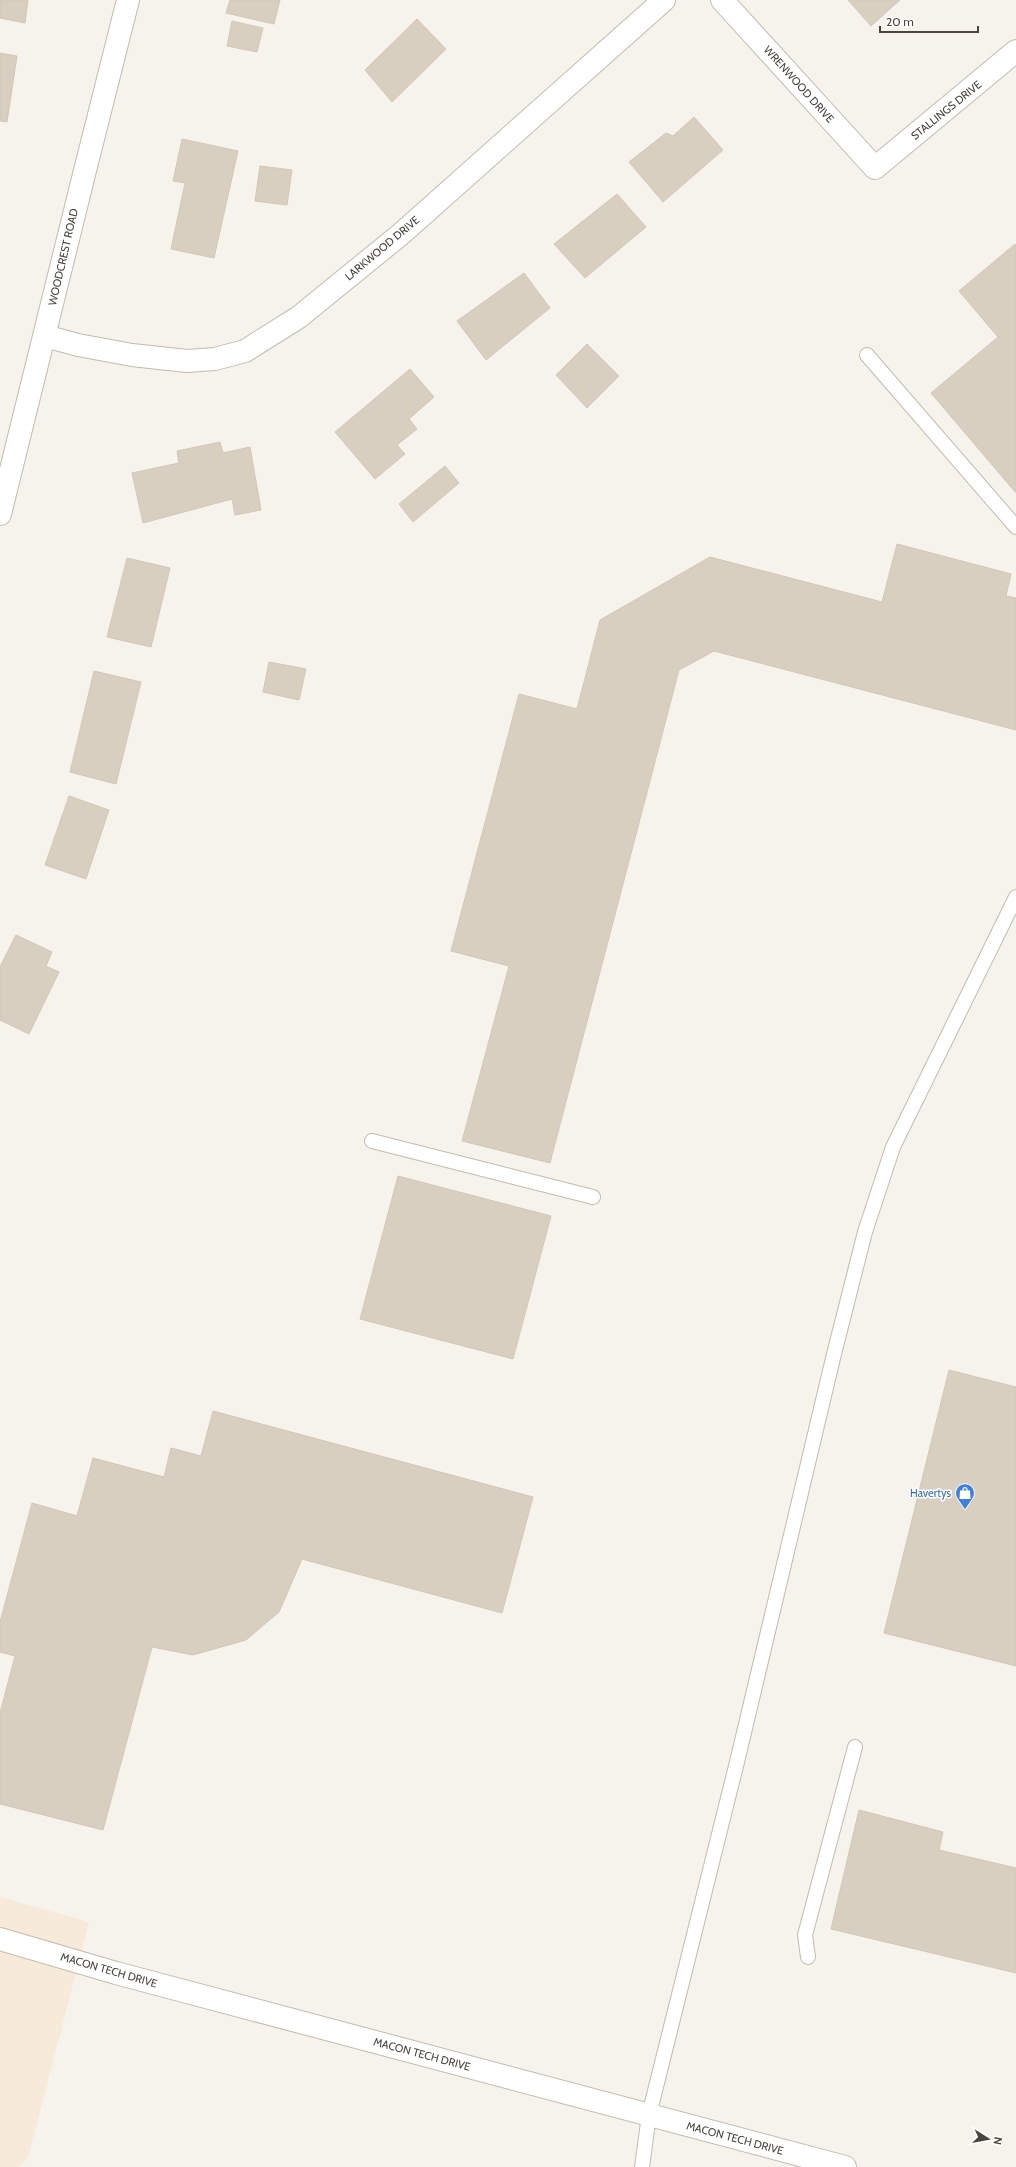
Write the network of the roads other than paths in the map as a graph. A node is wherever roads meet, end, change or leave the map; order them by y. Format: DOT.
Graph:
graph roads {
  1 [pos="128,0"];
  2 [pos="664,0"];
  3 [pos="722,0"];
  4 [pos="1016,51"];
  5 [pos="875,168"];
  6 [pos="45,336"];
  7 [pos="867,356"];
  8 [pos="0,514"];
  9 [pos="1016,527"];
  10 [pos="1016,897"];
  11 [pos="372,1141"];
  12 [pos="593,1197"];
  13 [pos="855,1747"];
  14 [pos="0,1939"];
  15 [pos="808,1957"];
  16 [pos="649,2115"];
  17 [pos="642,2167"];
  18 [pos="845,2167"];
  1 -- 6 [label="street, WOODCREST ROAD"];
  2 -- 6 [label="street, LARKWOOD DRIVE"];
  3 -- 5 [label="street, WRENWOOD DRIVE"];
  4 -- 5 [label="street, STALLINGS DRIVE"];
  6 -- 8 [label="street, WOODCREST ROAD"];
  7 -- 9 [label="lane"];
  10 -- 16 [label="lane"];
  11 -- 12 [label="lane"];
  13 -- 15 [label="lane"];
  14 -- 16 [label="street, MACON TECH DRIVE"];
  16 -- 17 [label="lane"];
  16 -- 18 [label="street, MACON TECH DRIVE"];
}
